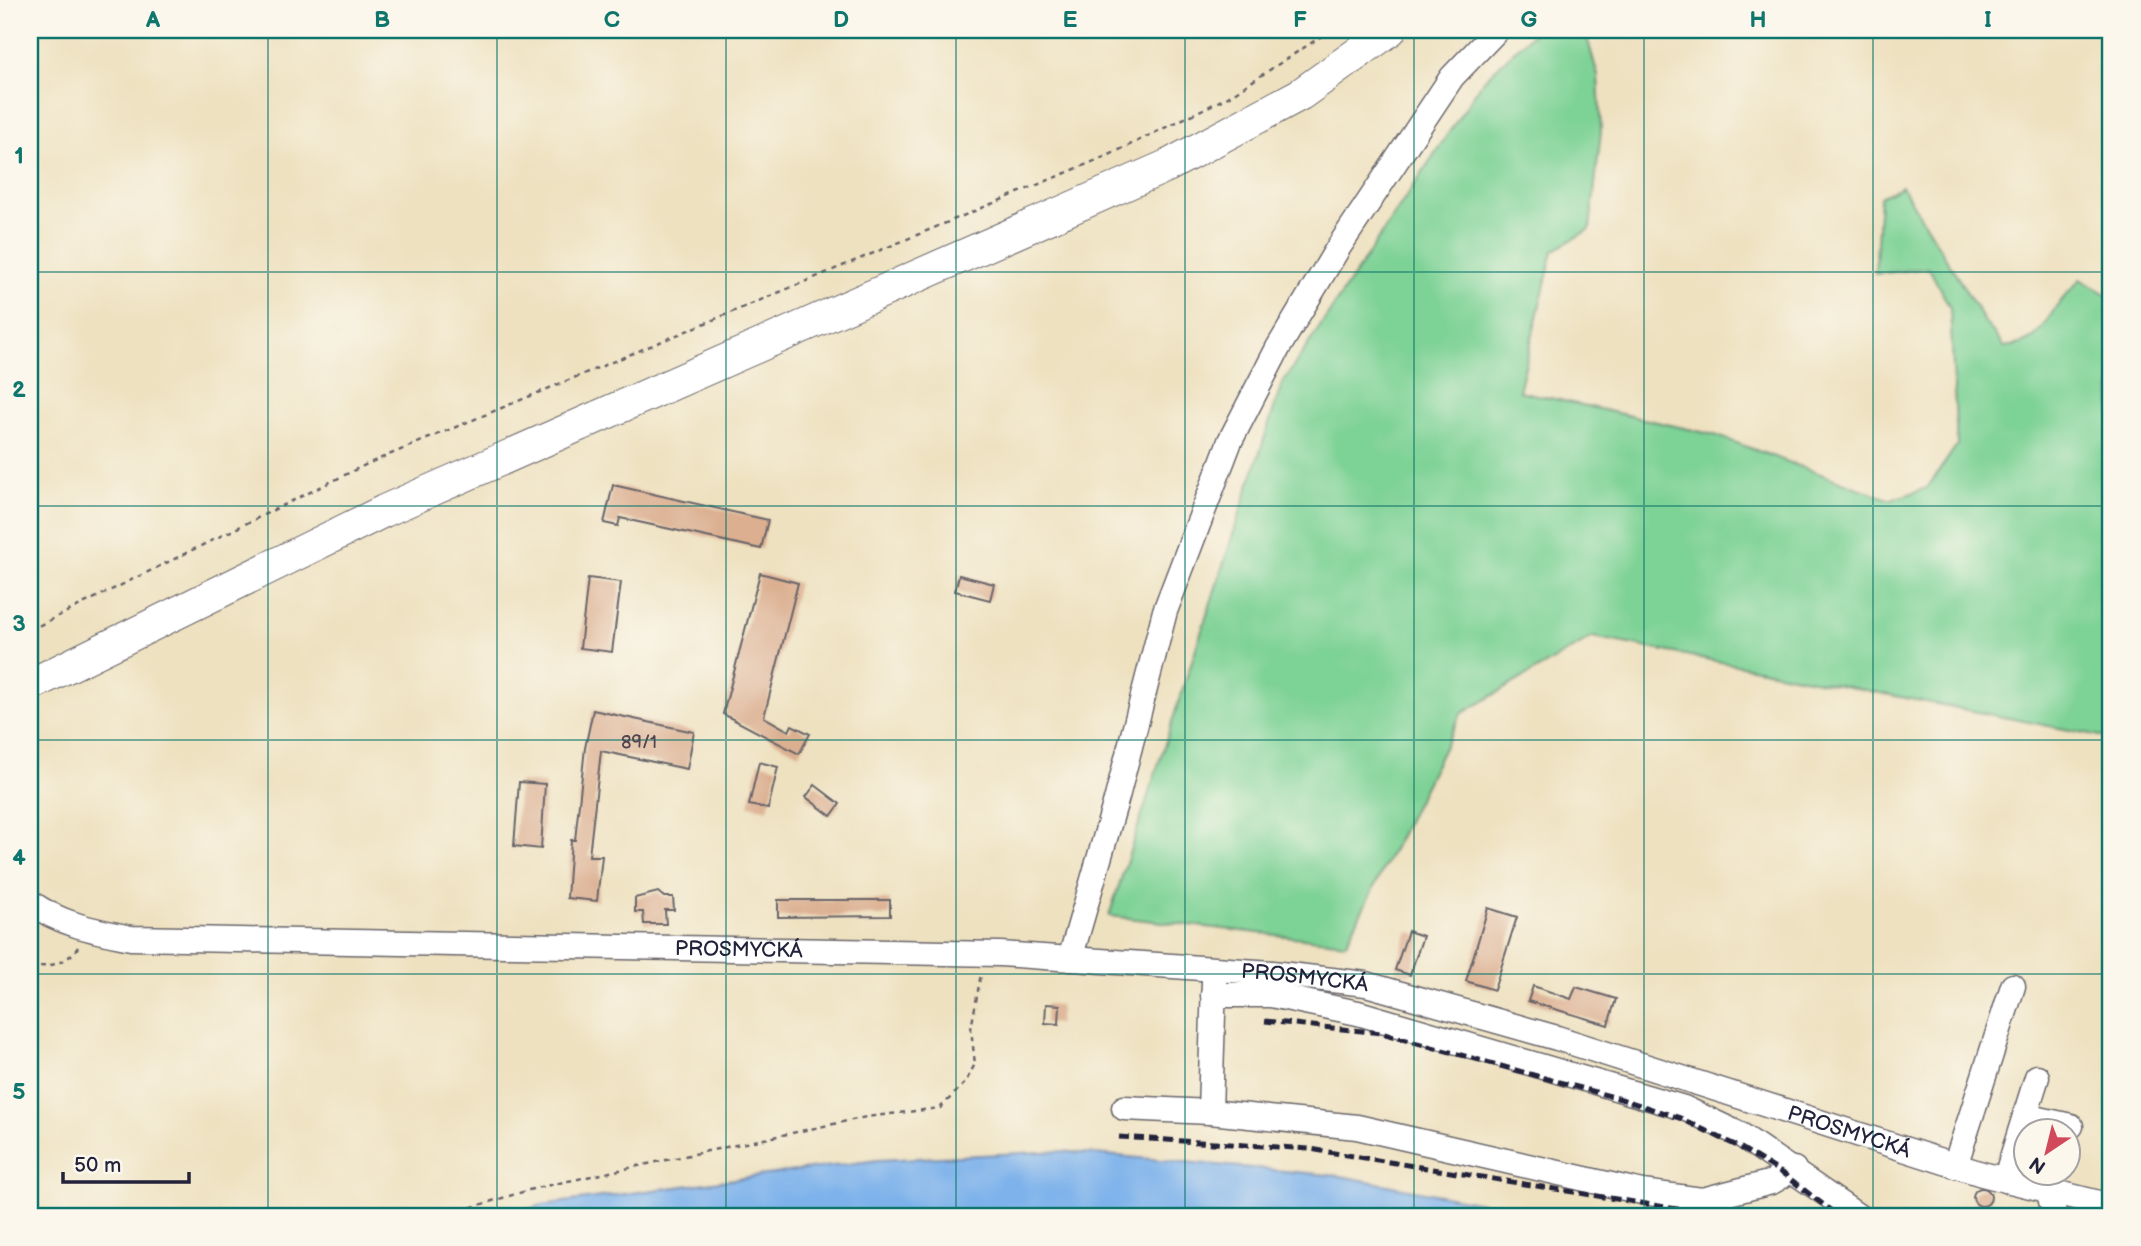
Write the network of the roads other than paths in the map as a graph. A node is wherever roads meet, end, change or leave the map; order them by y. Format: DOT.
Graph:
graph roads {
  1 [pos="1390,30"];
  2 [pos="1497,30"];
  3 [pos="30,685"];
  4 [pos="30,902"];
  5 [pos="1070,959"];
  6 [pos="1214,970"];
  7 [pos="2013,986"];
  8 [pos="1213,995"];
  9 [pos="2036,1077"];
  10 [pos="1124,1108"];
  11 [pos="1210,1112"];
  12 [pos="2025,1116"];
  13 [pos="2011,1144"];
  14 [pos="1955,1166"];
  15 [pos="1794,1169"];
  16 [pos="1994,1177"];
  17 [pos="2048,1190"];
  18 [pos="2111,1206"];
  19 [pos="1858,1216"];
  20 [pos="2055,1216"];
  1 -- 3 [label="main road"];
  2 -- 5 [label="street"];
  4 -- 5 [label="street, PROSMYCKÁ"];
  5 -- 6 [label="street, PROSMYCKÁ"];
  6 -- 8 [label="street"];
  6 -- 14 [label="street, PROSMYCKÁ"];
  7 -- 14 [label="street"];
  8 -- 11 [label="street"];
  8 -- 15 [label="street"];
  9 -- 12 [label="street"];
  10 -- 11 [label="street"];
  11 -- 15 [label="street"];
  13 -- 16 [label="street"];
  14 -- 16 [label="street, PROSMYCKÁ"];
  15 -- 19 [label="street"];
  16 -- 17 [label="street, PROSMYCKÁ"];
  17 -- 18 [label="street, PROSMYCKÁ"];
  17 -- 20 [label="street"];
}
